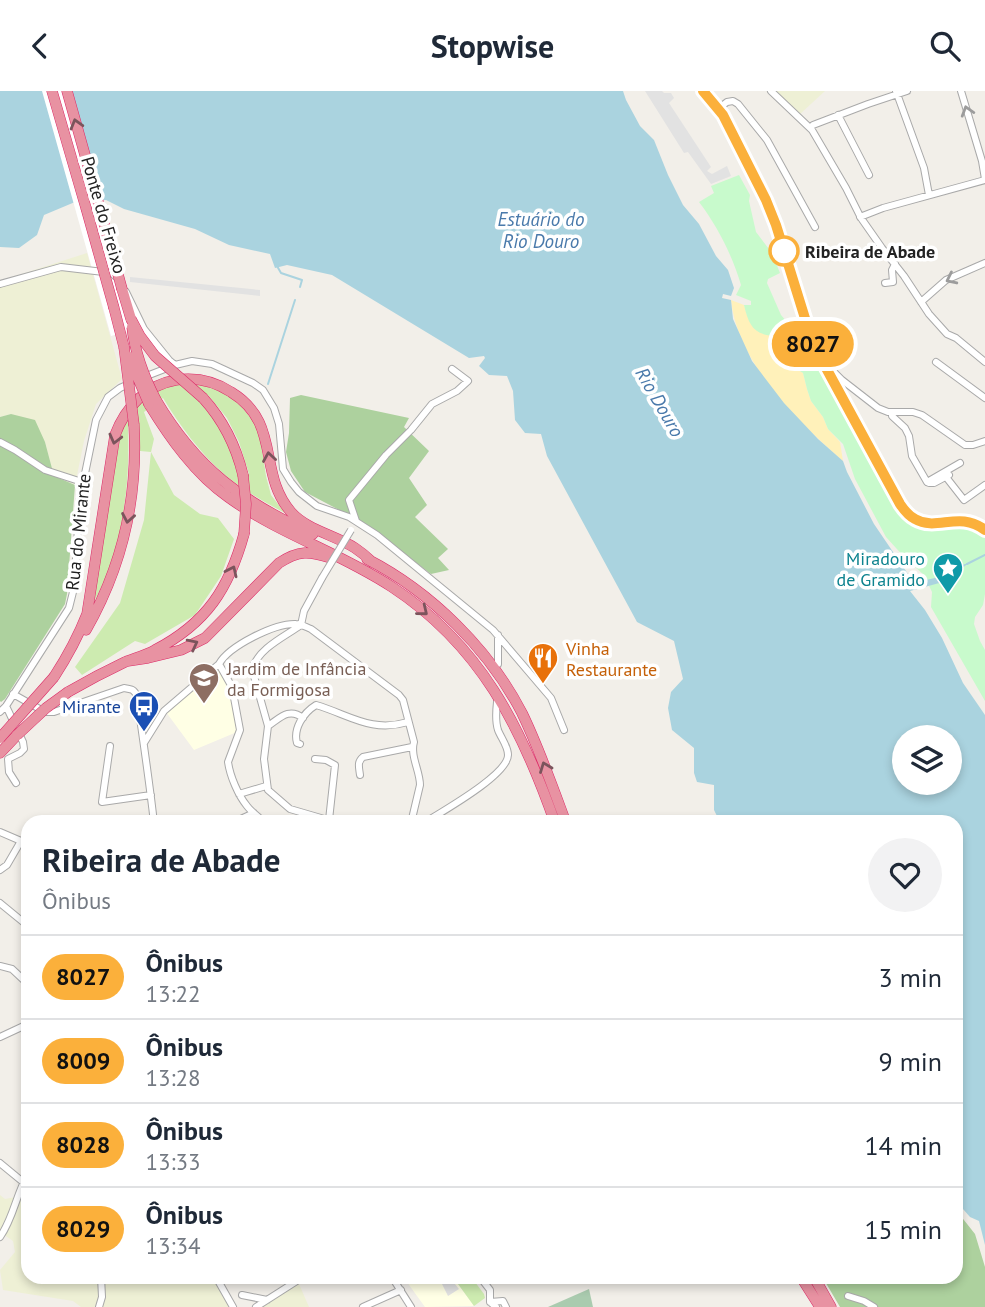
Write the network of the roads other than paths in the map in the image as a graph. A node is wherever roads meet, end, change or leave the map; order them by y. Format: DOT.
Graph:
graph roads {
  1 [pos="52,91"];
  2 [pos="66,91"];
  3 [pos="703,91"];
  4 [pos="771,91"];
  5 [pos="907,91"];
  6 [pos="961,91"];
  7 [pos="897,93"];
  8 [pos="718,109"];
  9 [pos="838,115"];
  10 [pos="813,125"];
  11 [pos="985,141"];
  12 [pos="976,142"];
  13 [pos="869,175"];
  14 [pos="985,180"];
  15 [pos="929,195"];
  16 [pos="860,217"];
  17 [pos="815,227"];
  18 [pos="985,263"];
  19 [pos="895,264"];
  20 [pos="885,283"];
  21 [pos="0,284"];
  22 [pos="921,302"];
  23 [pos="131,319"];
  24 [pos="124,347"];
  25 [pos="936,362"];
  26 [pos="985,362"];
  27 [pos="175,365"];
  28 [pos="824,367"];
  29 [pos="452,369"];
  30 [pos="985,398"];
  31 [pos="153,402"];
  32 [pos="892,412"];
  33 [pos="985,441"];
  34 [pos="0,443"];
  35 [pos="960,463"];
  36 [pos="82,482"];
  37 [pos="927,482"];
  38 [pos="985,485"];
  39 [pos="356,521"];
  40 [pos="985,530"];
  41 [pos="370,567"];
  42 [pos="301,625"];
  43 [pos="498,635"];
  44 [pos="68,656"];
  45 [pos="128,661"];
  46 [pos="219,664"];
  47 [pos="498,664"];
  48 [pos="13,694"];
  49 [pos="497,702"];
  50 [pos="3,709"];
  51 [pos="303,718"];
  52 [pos="408,722"];
  53 [pos="268,726"];
  54 [pos="564,730"];
  55 [pos="0,738"];
  56 [pos="144,743"];
  57 [pos="300,744"];
  58 [pos="110,746"];
  59 [pos="412,747"];
  60 [pos="0,753"];
  61 [pos="316,759"];
  62 [pos="360,775"];
  63 [pos="16,783"];
  64 [pos="266,786"];
  65 [pos="239,794"];
  66 [pos="151,795"];
  67 [pos="254,813"];
  68 [pos="153,815"];
  69 [pos="247,815"];
  70 [pos="311,815"];
  71 [pos="330,815"];
  72 [pos="413,815"];
  73 [pos="437,815"];
  74 [pos="552,815"];
  75 [pos="563,815"];
  76 [pos="0,832"];
  77 [pos="21,841"];
  78 [pos="0,870"];
  79 [pos="0,903"];
  80 [pos="21,920"];
  81 [pos="0,966"];
  82 [pos="21,977"];
  83 [pos="21,1027"];
  84 [pos="0,1037"];
  85 [pos="0,1163"];
  86 [pos="21,1180"];
  87 [pos="21,1188"];
  88 [pos="0,1237"];
  89 [pos="102,1284"];
  90 [pos="220,1284"];
  91 [pos="292,1284"];
  92 [pos="397,1284"];
  93 [pos="485,1284"];
  94 [pos="805,1284"];
  95 [pos="818,1284"];
  96 [pos="401,1290"];
  97 [pos="242,1295"];
  98 [pos="848,1296"];
  99 [pos="267,1300"];
  100 [pos="490,1305"];
  101 [pos="99,1307"];
  102 [pos="233,1307"];
  103 [pos="256,1307"];
  104 [pos="363,1307"];
  105 [pos="411,1307"];
  106 [pos="506,1307"];
  107 [pos="820,1307"];
  108 [pos="831,1307"];
  109 [pos="874,1307"];
  1 -- 24 [label="highway, Ponte do Freixo, bridge"];
  23 -- 2 [label="highway, Ponte do Freixo, one-way, bridge"];
  3 -- 8 [label="main road"];
  4 -- 16 [label="street"];
  5 -- 7 [label="street"];
  12 -- 6 [label="street, one-way"];
  7 -- 9 [label="street"];
  7 -- 15 [label="street"];
  8 -- 17 [label="street"];
  8 -- 28 [label="main road"];
  9 -- 10 [label="street"];
  9 -- 13 [label="street"];
  11 -- 12 [label="street"];
  12 -- 14 [label="street"];
  14 -- 15 [label="street"];
  15 -- 16 [label="street"];
  16 -- 19 [label="street"];
  18 -- 22 [label="street, one-way"];
  19 -- 20 [label="street"];
  19 -- 22 [label="street"];
  21 -- 27 [label="street"];
  22 -- 26 [label="street"];
  23 -- 31 [label="highway, bridge"];
  45 -- 23 [label="highway, one-way, bridge"];
  24 -- 31 [label="highway, bridge"];
  24 -- 44 [label="highway, one-way, bridge"];
  25 -- 30 [label="street"];
  27 -- 36 [label="street, Rua do Mirante"];
  27 -- 39 [label="street, Rua do Mirante"];
  28 -- 32 [label="street"];
  28 -- 40 [label="main road"];
  29 -- 39 [label="street"];
  31 -- 41 [label="highway"];
  32 -- 33 [label="street"];
  32 -- 37 [label="street"];
  34 -- 36 [label="street"];
  35 -- 37 [label="street"];
  36 -- 48 [label="street, Rua do Mirante"];
  37 -- 38 [label="street"];
  39 -- 42 [label="street, bridge"];
  39 -- 43 [label="street, Rua do Mirante"];
  41 -- 44 [label="highway, one-way"];
  45 -- 41 [label="highway, one-way"];
  41 -- 74 [label="highway, one-way"];
  75 -- 41 [label="highway, one-way"];
  42 -- 46 [label="street"];
  42 -- 52 [label="street"];
  42 -- 53 [label="street"];
  43 -- 47 [label="street"];
  43 -- 54 [label="street, Rua do Mirante"];
  44 -- 55 [label="highway, bridge"];
  45 -- 60 [label="highway, bridge"];
  46 -- 56 [label="street"];
  46 -- 65 [label="street"];
  48 -- 50 [label="street, Rua do Mirante"];
  48 -- 56 [label="street"];
  49 -- 73 [label="street"];
  50 -- 63 [label="street"];
  51 -- 52 [label="street"];
  51 -- 53 [label="street"];
  51 -- 57 [label="street"];
  52 -- 59 [label="street"];
  53 -- 64 [label="street"];
  56 -- 66 [label="street"];
  58 -- 66 [label="street"];
  59 -- 62 [label="street"];
  59 -- 72 [label="street"];
  61 -- 71 [label="street"];
  64 -- 65 [label="street"];
  64 -- 70 [label="street"];
  65 -- 67 [label="street"];
  66 -- 68 [label="street"];
  67 -- 69 [label="street"];
  76 -- 77 [label="street"];
  77 -- 78 [label="street"];
  79 -- 80 [label="street"];
  81 -- 82 [label="street"];
  83 -- 84 [label="street"];
  85 -- 86 [label="street"];
  87 -- 88 [label="street"];
  89 -- 101 [label="street"];
  90 -- 102 [label="street"];
  91 -- 99 [label="street"];
  92 -- 96 [label="street"];
  93 -- 100 [label="street"];
  94 -- 107 [label="highway"];
  95 -- 108 [label="highway"];
  96 -- 104 [label="street"];
  96 -- 105 [label="street"];
  97 -- 99 [label="street"];
  98 -- 109 [label="street"];
  99 -- 103 [label="street"];
  100 -- 106 [label="street"];
}
